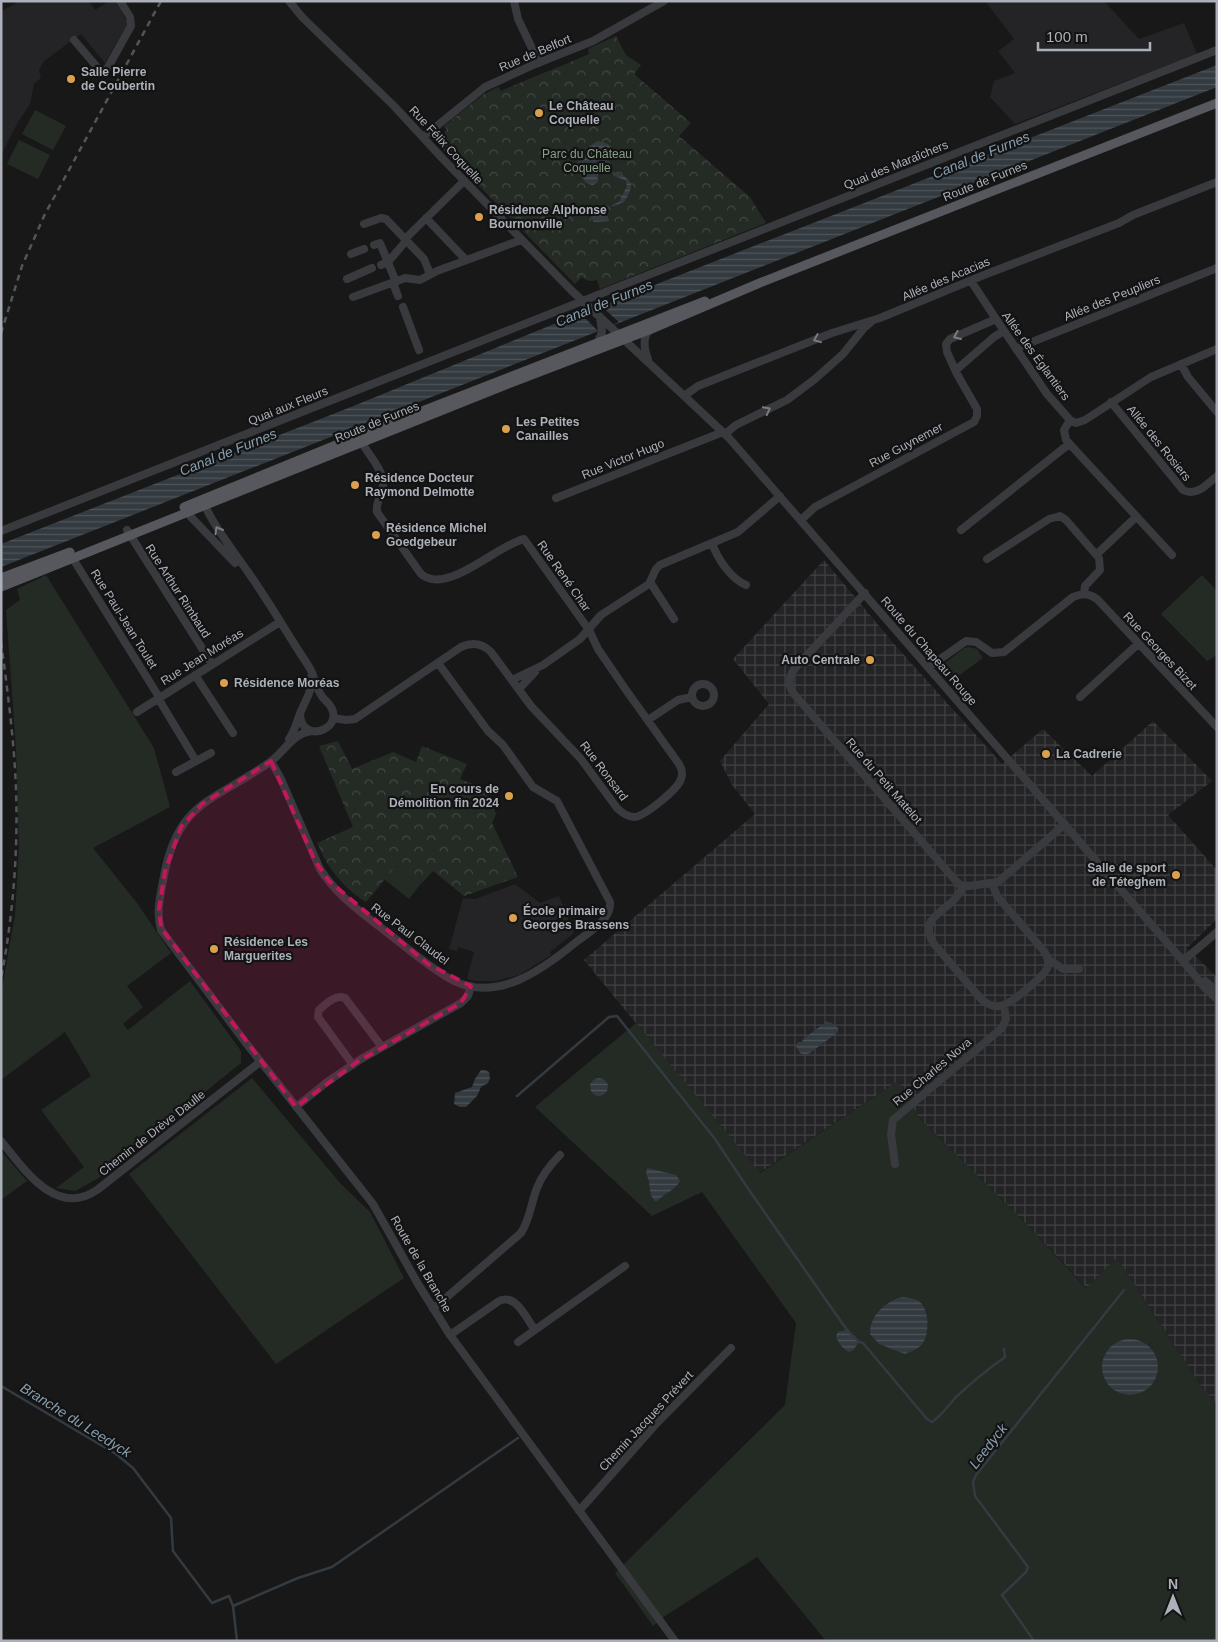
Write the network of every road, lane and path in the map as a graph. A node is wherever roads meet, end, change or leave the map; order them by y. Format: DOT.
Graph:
graph roads {
  1 [pos="120,1"];
  2 [pos="289,1"];
  3 [pos="514,1"];
  4 [pos="664,1"];
  5 [pos="74,40"];
  6 [pos="1217,50"];
  7 [pos="539,63"];
  8 [pos="1217,102"];
  9 [pos="423,137"];
  10 [pos="464,181"];
  11 [pos="1217,182"];
  12 [pos="426,218"];
  13 [pos="364,224"];
  14 [pos="406,240"];
  15 [pos="521,240"];
  16 [pos="377,244"];
  17 [pos="364,249"];
  18 [pos="351,254"];
  19 [pos="466,260"];
  20 [pos="384,263"];
  21 [pos="372,268"];
  22 [pos="1217,268"];
  23 [pos="434,273"];
  24 [pos="348,278"];
  25 [pos="971,280"];
  26 [pos="394,282"];
  27 [pos="762,282"];
  28 [pos="398,296"];
  29 [pos="353,298"];
  30 [pos="585,303"];
  31 [pos="403,307"];
  32 [pos="599,316"];
  33 [pos="880,318"];
  34 [pos="996,319"];
  35 [pos="849,328"];
  36 [pos="649,330"];
  37 [pos="1004,332"];
  38 [pos="622,337"];
  39 [pos="855,341"];
  40 [pos="598,342"];
  41 [pos="1016,349"];
  42 [pos="420,350"];
  43 [pos="1217,350"];
  44 [pos="650,363"];
  45 [pos="1181,364"];
  46 [pos="956,370"];
  47 [pos="684,396"];
  48 [pos="1111,402"];
  49 [pos="1217,412"];
  50 [pos="1070,420"];
  51 [pos="715,424"];
  52 [pos="724,433"];
  53 [pos="360,439"];
  54 [pos="699,440"];
  55 [pos="1069,444"];
  56 [pos="1217,476"];
  57 [pos="780,496"];
  58 [pos="556,498"];
  59 [pos="202,502"];
  60 [pos="186,509"];
  61 [pos="1136,517"];
  62 [pos="801,520"];
  63 [pos="961,530"];
  64 [pos="1,531"];
  65 [pos="128,532"];
  66 [pos="712,543"];
  67 [pos="1097,554"];
  68 [pos="71,555"];
  69 [pos="1172,555"];
  70 [pos="986,559"];
  71 [pos="1,578"];
  72 [pos="650,582"];
  73 [pos="255,583"];
  74 [pos="1,586"];
  75 [pos="746,586"];
  76 [pos="865,593"];
  77 [pos="1084,594"];
  78 [pos="674,619"];
  79 [pos="280,622"];
  80 [pos="589,630"];
  81 [pos="1138,644"];
  82 [pos="438,663"];
  83 [pos="212,664"];
  84 [pos="307,664"];
  85 [pos="543,665"];
  86 [pos="929,667"];
  87 [pos="195,675"];
  88 [pos="512,680"];
  89 [pos="519,689"];
  90 [pos="692,697"];
  91 [pos="1080,697"];
  92 [pos="158,698"];
  93 [pos="326,702"];
  94 [pos="305,704"];
  95 [pos="136,712"];
  96 [pos="300,714"];
  97 [pos="333,718"];
  98 [pos="648,720"];
  99 [pos="1217,728"];
  100 [pos="312,731"];
  101 [pos="233,733"];
  102 [pos="211,753"];
  103 [pos="274,759"];
  104 [pos="196,761"];
  105 [pos="176,772"];
  106 [pos="1065,824"];
  107 [pos="992,883"];
  108 [pos="964,886"];
  109 [pos="1217,932"];
  110 [pos="1048,959"];
  111 [pos="1183,961"];
  112 [pos="1079,969"];
  113 [pos="470,986"];
  114 [pos="1217,991"];
  115 [pos="1217,999"];
  116 [pos="1004,1005"];
  117 [pos="382,1047"];
  118 [pos="260,1062"];
  119 [pos="353,1065"];
  120 [pos="296,1106"];
  121 [pos="1,1141"];
  122 [pos="560,1156"];
  123 [pos="895,1164"];
  124 [pos="625,1266"];
  125 [pos="433,1309"];
  126 [pos="535,1330"];
  127 [pos="450,1336"];
  128 [pos="518,1342"];
  129 [pos="731,1348"];
  130 [pos="579,1511"];
  131 [pos="674,1639"];
  1 -- 5 [label="street"];
  2 -- 9 [label="street, Rue Félix Coquelle"];
  3 -- 7 [label="street"];
  4 -- 7 [label="street, Rue de Belfort"];
  6 -- 30 [label="street, Quai des Maraîchers"];
  7 -- 9 [label="street, Rue de Belfort"];
  8 -- 27 [label="main road, Route de Furnes"];
  9 -- 10 [label="street, Rue Félix Coquelle"];
  10 -- 12 [label="street"];
  10 -- 15 [label="street, Rue Félix Coquelle"];
  11 -- 25 [label="street, Allée des Acacias"];
  12 -- 14 [label="street"];
  12 -- 19 [label="street"];
  13 -- 14 [label="street"];
  14 -- 20 [label="street"];
  14 -- 23 [label="street"];
  15 -- 19 [label="street"];
  15 -- 30 [label="street, Rue Félix Coquelle"];
  16 -- 20 [label="street"];
  17 -- 18 [label="street"];
  19 -- 23 [label="street"];
  20 -- 26 [label="street"];
  21 -- 24 [label="street"];
  22 -- 41 [label="street, Allée des Peupliers"];
  23 -- 26 [label="street"];
  25 -- 33 [label="street, Allée des Acacias"];
  25 -- 34 [label="street, Allée des Églantiers"];
  26 -- 28 [label="street"];
  26 -- 29 [label="street"];
  27 -- 36 [label="main road, Route de Furnes"];
  27 -- 38 [label="main road, Route de Furnes"];
  30 -- 32 [label="street, Rue Félix Coquelle"];
  30 -- 64 [label="street, Quai aux Fleurs"];
  31 -- 42 [label="street"];
  32 -- 38 [label="street, Route du Chapeau Rouge"];
  32 -- 40 [label="street"];
  33 -- 35 [label="street, Allée des Acacias"];
  33 -- 39 [label="street, Rue Victor Hugo"];
  34 -- 37 [label="street, Allée des Églantiers"];
  34 -- 46 [label="street, Rue Guynemer, one-way"];
  35 -- 39 [label="street"];
  35 -- 47 [label="street, Allée des Acacias, one-way"];
  36 -- 38 [label="main road, Route de Furnes"];
  36 -- 44 [label="street"];
  37 -- 41 [label="street, Allée des Églantiers"];
  37 -- 46 [label="street"];
  38 -- 40 [label="main road, Route de Furnes"];
  38 -- 44 [label="street, Route du Chapeau Rouge"];
  38 -- 53 [label="main road, Route de Furnes"];
  52 -- 39 [label="street, Rue Victor Hugo, one-way"];
  40 -- 53 [label="main road, Route de Furnes"];
  41 -- 50 [label="street, Allée des Églantiers"];
  43 -- 45 [label="street"];
  44 -- 47 [label="street, Route du Chapeau Rouge"];
  45 -- 48 [label="street"];
  45 -- 49 [label="street"];
  46 -- 62 [label="street, Rue Guynemer"];
  47 -- 51 [label="street, Route du Chapeau Rouge"];
  48 -- 50 [label="street"];
  48 -- 56 [label="street, Allée des Rosiers"];
  50 -- 55 [label="street"];
  51 -- 52 [label="street, Route du Chapeau Rouge"];
  51 -- 54 [label="street, Rue Victor Hugo"];
  52 -- 54 [label="street, Rue Victor Hugo"];
  52 -- 57 [label="street, Route du Chapeau Rouge"];
  53 -- 59 [label="main road, Route de Furnes"];
  53 -- 80 [label="street, Rue René Char"];
  54 -- 58 [label="street, Rue Victor Hugo"];
  55 -- 61 [label="street"];
  55 -- 63 [label="street"];
  57 -- 62 [label="street, Route du Chapeau Rouge"];
  57 -- 66 [label="street"];
  59 -- 60 [label="main road, Route de Furnes"];
  73 -- 59 [label="street, one-way"];
  60 -- 65 [label="main road, Route de Furnes"];
  60 -- 73 [label="street"];
  61 -- 67 [label="street"];
  61 -- 69 [label="street"];
  62 -- 76 [label="street, Route du Chapeau Rouge"];
  65 -- 68 [label="main road, Route de Furnes"];
  65 -- 83 [label="street, Rue Arthur Rimbaud"];
  66 -- 72 [label="street"];
  66 -- 75 [label="street"];
  67 -- 70 [label="street"];
  67 -- 77 [label="street"];
  68 -- 71 [label="main road, Route de Furnes"];
  68 -- 74 [label="main road, Route de Furnes"];
  68 -- 92 [label="street, Rue Paul-Jean Toulet"];
  72 -- 78 [label="street"];
  72 -- 80 [label="street"];
  73 -- 79 [label="street"];
  76 -- 86 [label="street, Route du Chapeau Rouge"];
  76 -- 108 [label="street, Rue du Petit Matelot"];
  77 -- 81 [label="street, Rue Georges Bizet"];
  77 -- 86 [label="street"];
  79 -- 83 [label="street, Rue Jean Moréas"];
  79 -- 84 [label="street"];
  80 -- 85 [label="street"];
  80 -- 98 [label="street, Rue Ronsard"];
  81 -- 91 [label="street"];
  81 -- 99 [label="street, Rue Georges Bizet"];
  82 -- 88 [label="street"];
  82 -- 97 [label="street"];
  82 -- 113 [label="street, Rue Paul Claudel"];
  83 -- 87 [label="street, Rue Jean Moréas"];
  84 -- 93 [label="street"];
  84 -- 94 [label="street"];
  85 -- 88 [label="street"];
  85 -- 89 [label="street"];
  86 -- 106 [label="street, Route du Chapeau Rouge"];
  87 -- 92 [label="street, Rue Jean Moréas"];
  87 -- 101 [label="street"];
  88 -- 89 [label="street"];
  89 -- 98 [label="street, Rue Ronsard"];
  90 -- 98 [label="street"];
  92 -- 95 [label="street, Rue Jean Moréas"];
  92 -- 104 [label="street, Rue Paul-Jean Toulet"];
  93 -- 94 [label="street"];
  93 -- 97 [label="street"];
  94 -- 96 [label="street"];
  96 -- 100 [label="street"];
  96 -- 103 [label="street"];
  97 -- 100 [label="street"];
  100 -- 103 [label="street"];
  102 -- 104 [label="street"];
  103 -- 113 [label="street, Rue Paul Claudel"];
  103 -- 118 [label="street, Route de la Branche"];
  104 -- 105 [label="street"];
  106 -- 107 [label="street"];
  106 -- 111 [label="street, Route du Chapeau Rouge"];
  107 -- 108 [label="street"];
  107 -- 110 [label="street"];
  108 -- 116 [label="street"];
  109 -- 111 [label="street"];
  110 -- 112 [label="street"];
  110 -- 116 [label="street"];
  111 -- 114 [label="street, Route du Chapeau Rouge"];
  111 -- 115 [label="street, Route du Chapeau Rouge"];
  113 -- 117 [label="street"];
  116 -- 123 [label="street, Rue Charles Nova"];
  117 -- 119 [label="street"];
  117 -- 119 [label="street"];
  118 -- 120 [label="street, Route de la Branche"];
  118 -- 121 [label="street, Chemin de Drève Daulle"];
  119 -- 120 [label="street"];
  120 -- 125 [label="street, Route de la Branche"];
  122 -- 125 [label="street"];
  124 -- 126 [label="street"];
  125 -- 127 [label="street, Route de la Branche"];
  126 -- 127 [label="street"];
  126 -- 128 [label="street"];
  127 -- 130 [label="street, Route de la Branche"];
  129 -- 130 [label="street, Chemin Jacques Prévert"];
  130 -- 131 [label="street, Route de la Branche"];
}
